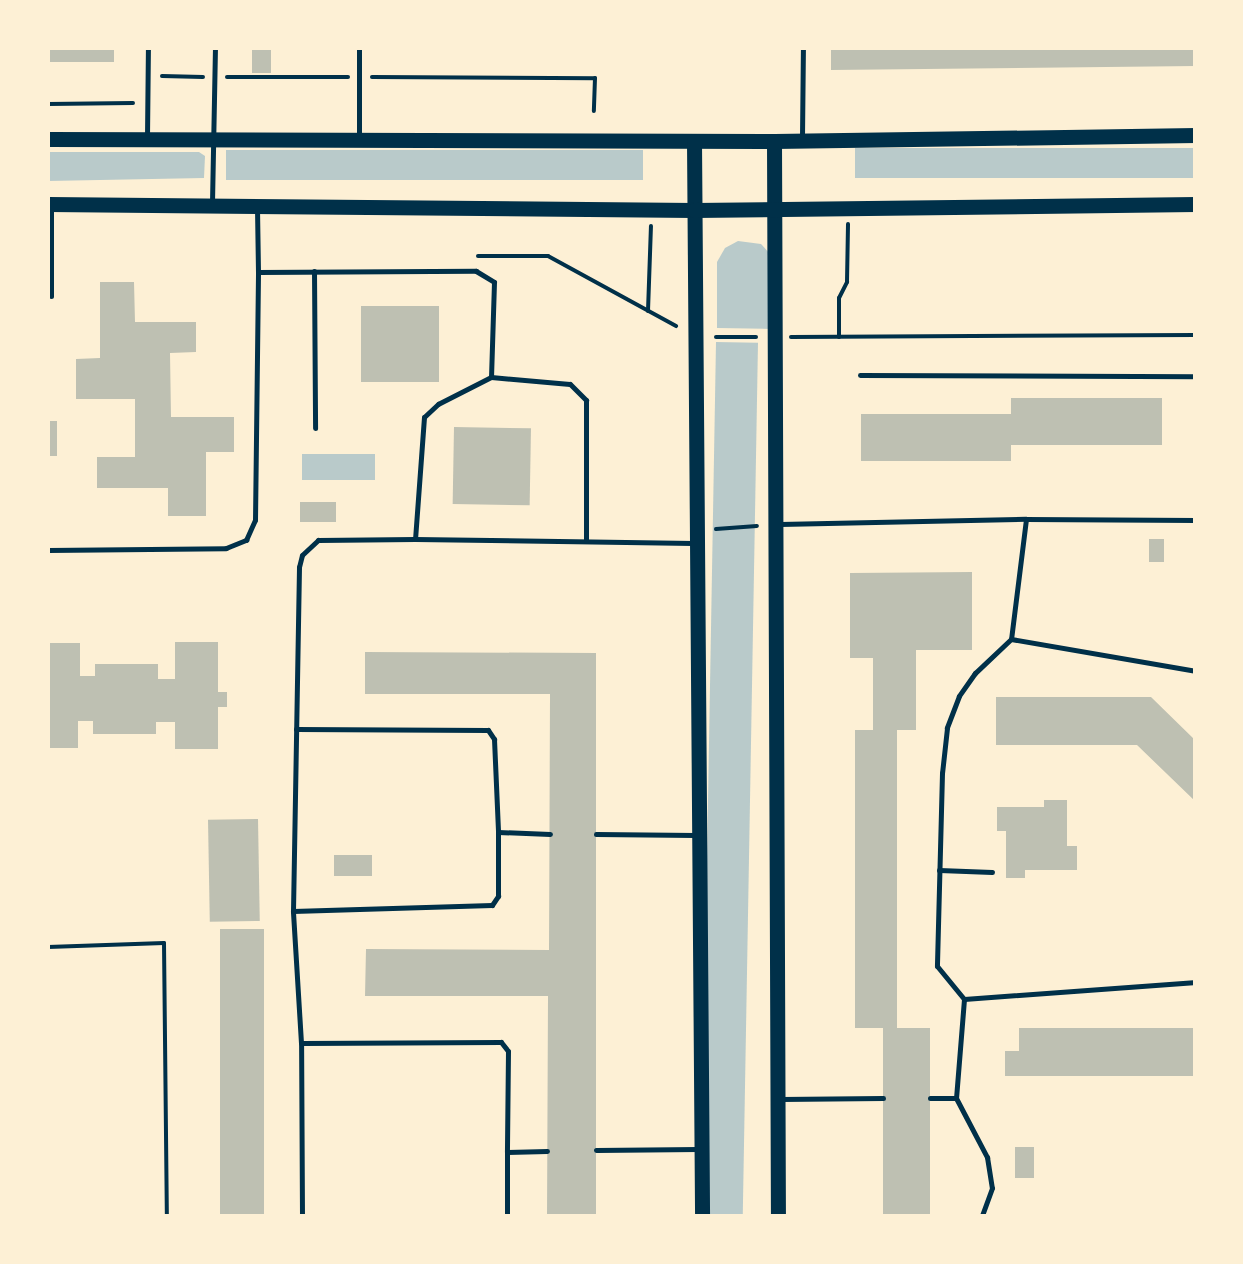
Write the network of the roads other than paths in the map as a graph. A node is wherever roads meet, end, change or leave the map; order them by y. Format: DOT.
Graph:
graph roads {
  1 [pos="148,48"];
  2 [pos="216,48"];
  3 [pos="359,48"];
  4 [pos="803,48"];
  5 [pos="1196,135"];
  6 [pos="48,139"];
  7 [pos="146,140"];
  8 [pos="214,140"];
  9 [pos="360,140"];
  10 [pos="802,140"];
  11 [pos="694,141"];
  12 [pos="774,141"];
  13 [pos="49,204"];
  14 [pos="1196,204"];
  15 [pos="212,206"];
  16 [pos="257,206"];
  17 [pos="694,210"];
  18 [pos="774,210"];
  19 [pos="258,272"];
  20 [pos="314,272"];
  21 [pos="51,296"];
  22 [pos="860,375"];
  23 [pos="1196,376"];
  24 [pos="491,377"];
  25 [pos="315,428"];
  26 [pos="1026,519"];
  27 [pos="1196,520"];
  28 [pos="775,524"];
  29 [pos="696,537"];
  30 [pos="415,539"];
  31 [pos="586,542"];
  32 [pos="48,550"];
  33 [pos="1011,640"];
  34 [pos="1196,671"];
  35 [pos="296,729"];
  36 [pos="498,832"];
  37 [pos="550,834"];
  38 [pos="596,834"];
  39 [pos="698,834"];
  40 [pos="939,870"];
  41 [pos="992,872"];
  42 [pos="294,911"];
  43 [pos="1196,982"];
  44 [pos="964,999"];
  45 [pos="301,1043"];
  46 [pos="883,1098"];
  47 [pos="930,1098"];
  48 [pos="956,1098"];
  49 [pos="778,1099"];
  50 [pos="700,1149"];
  51 [pos="547,1150"];
  52 [pos="596,1150"];
  53 [pos="507,1152"];
  54 [pos="302,1216"];
  55 [pos="323,1216"];
  56 [pos="507,1216"];
  57 [pos="702,1216"];
  58 [pos="778,1216"];
  59 [pos="982,1216"];
  1 -- 7 [label="lane"];
  2 -- 8 [label="lane"];
  3 -- 9 [label="lane"];
  4 -- 10 [label="lane"];
  5 -- 10 [label="main road"];
  6 -- 7 [label="main road"];
  7 -- 8 [label="main road"];
  8 -- 9 [label="main road"];
  8 -- 15 [label="lane"];
  9 -- 11 [label="main road"];
  10 -- 12 [label="main road"];
  11 -- 12 [label="main road"];
  11 -- 17 [label="main road"];
  12 -- 18 [label="main road"];
  13 -- 15 [label="main road"];
  13 -- 21 [label="lane"];
  14 -- 18 [label="main road"];
  15 -- 16 [label="main road"];
  16 -- 17 [label="main road"];
  16 -- 19 [label="lane"];
  17 -- 18 [label="main road"];
  17 -- 29 [label="main road"];
  18 -- 28 [label="main road"];
  19 -- 20 [label="lane"];
  19 -- 32 [label="lane"];
  20 -- 24 [label="lane"];
  20 -- 25 [label="lane"];
  22 -- 23 [label="lane"];
  24 -- 30 [label="lane"];
  24 -- 31 [label="lane"];
  26 -- 27 [label="lane"];
  26 -- 28 [label="lane"];
  26 -- 33 [label="lane"];
  28 -- 49 [label="main road"];
  29 -- 31 [label="lane"];
  29 -- 39 [label="main road"];
  30 -- 31 [label="lane"];
  30 -- 35 [label="lane"];
  33 -- 34 [label="lane"];
  33 -- 40 [label="lane"];
  35 -- 36 [label="lane"];
  35 -- 42 [label="lane"];
  36 -- 37 [label="lane"];
  36 -- 42 [label="lane"];
  38 -- 39 [label="lane"];
  39 -- 50 [label="main road"];
  40 -- 41 [label="lane"];
  40 -- 44 [label="lane"];
  42 -- 45 [label="lane"];
  43 -- 44 [label="lane"];
  44 -- 48 [label="lane"];
  45 -- 53 [label="lane"];
  45 -- 54 [label="lane"];
  46 -- 49 [label="lane"];
  47 -- 48 [label="lane"];
  48 -- 59 [label="lane"];
  49 -- 58 [label="main road"];
  50 -- 52 [label="lane"];
  50 -- 57 [label="main road"];
  51 -- 53 [label="lane"];
  53 -- 56 [label="lane"];
  54 -- 55 [label="lane"];
}
